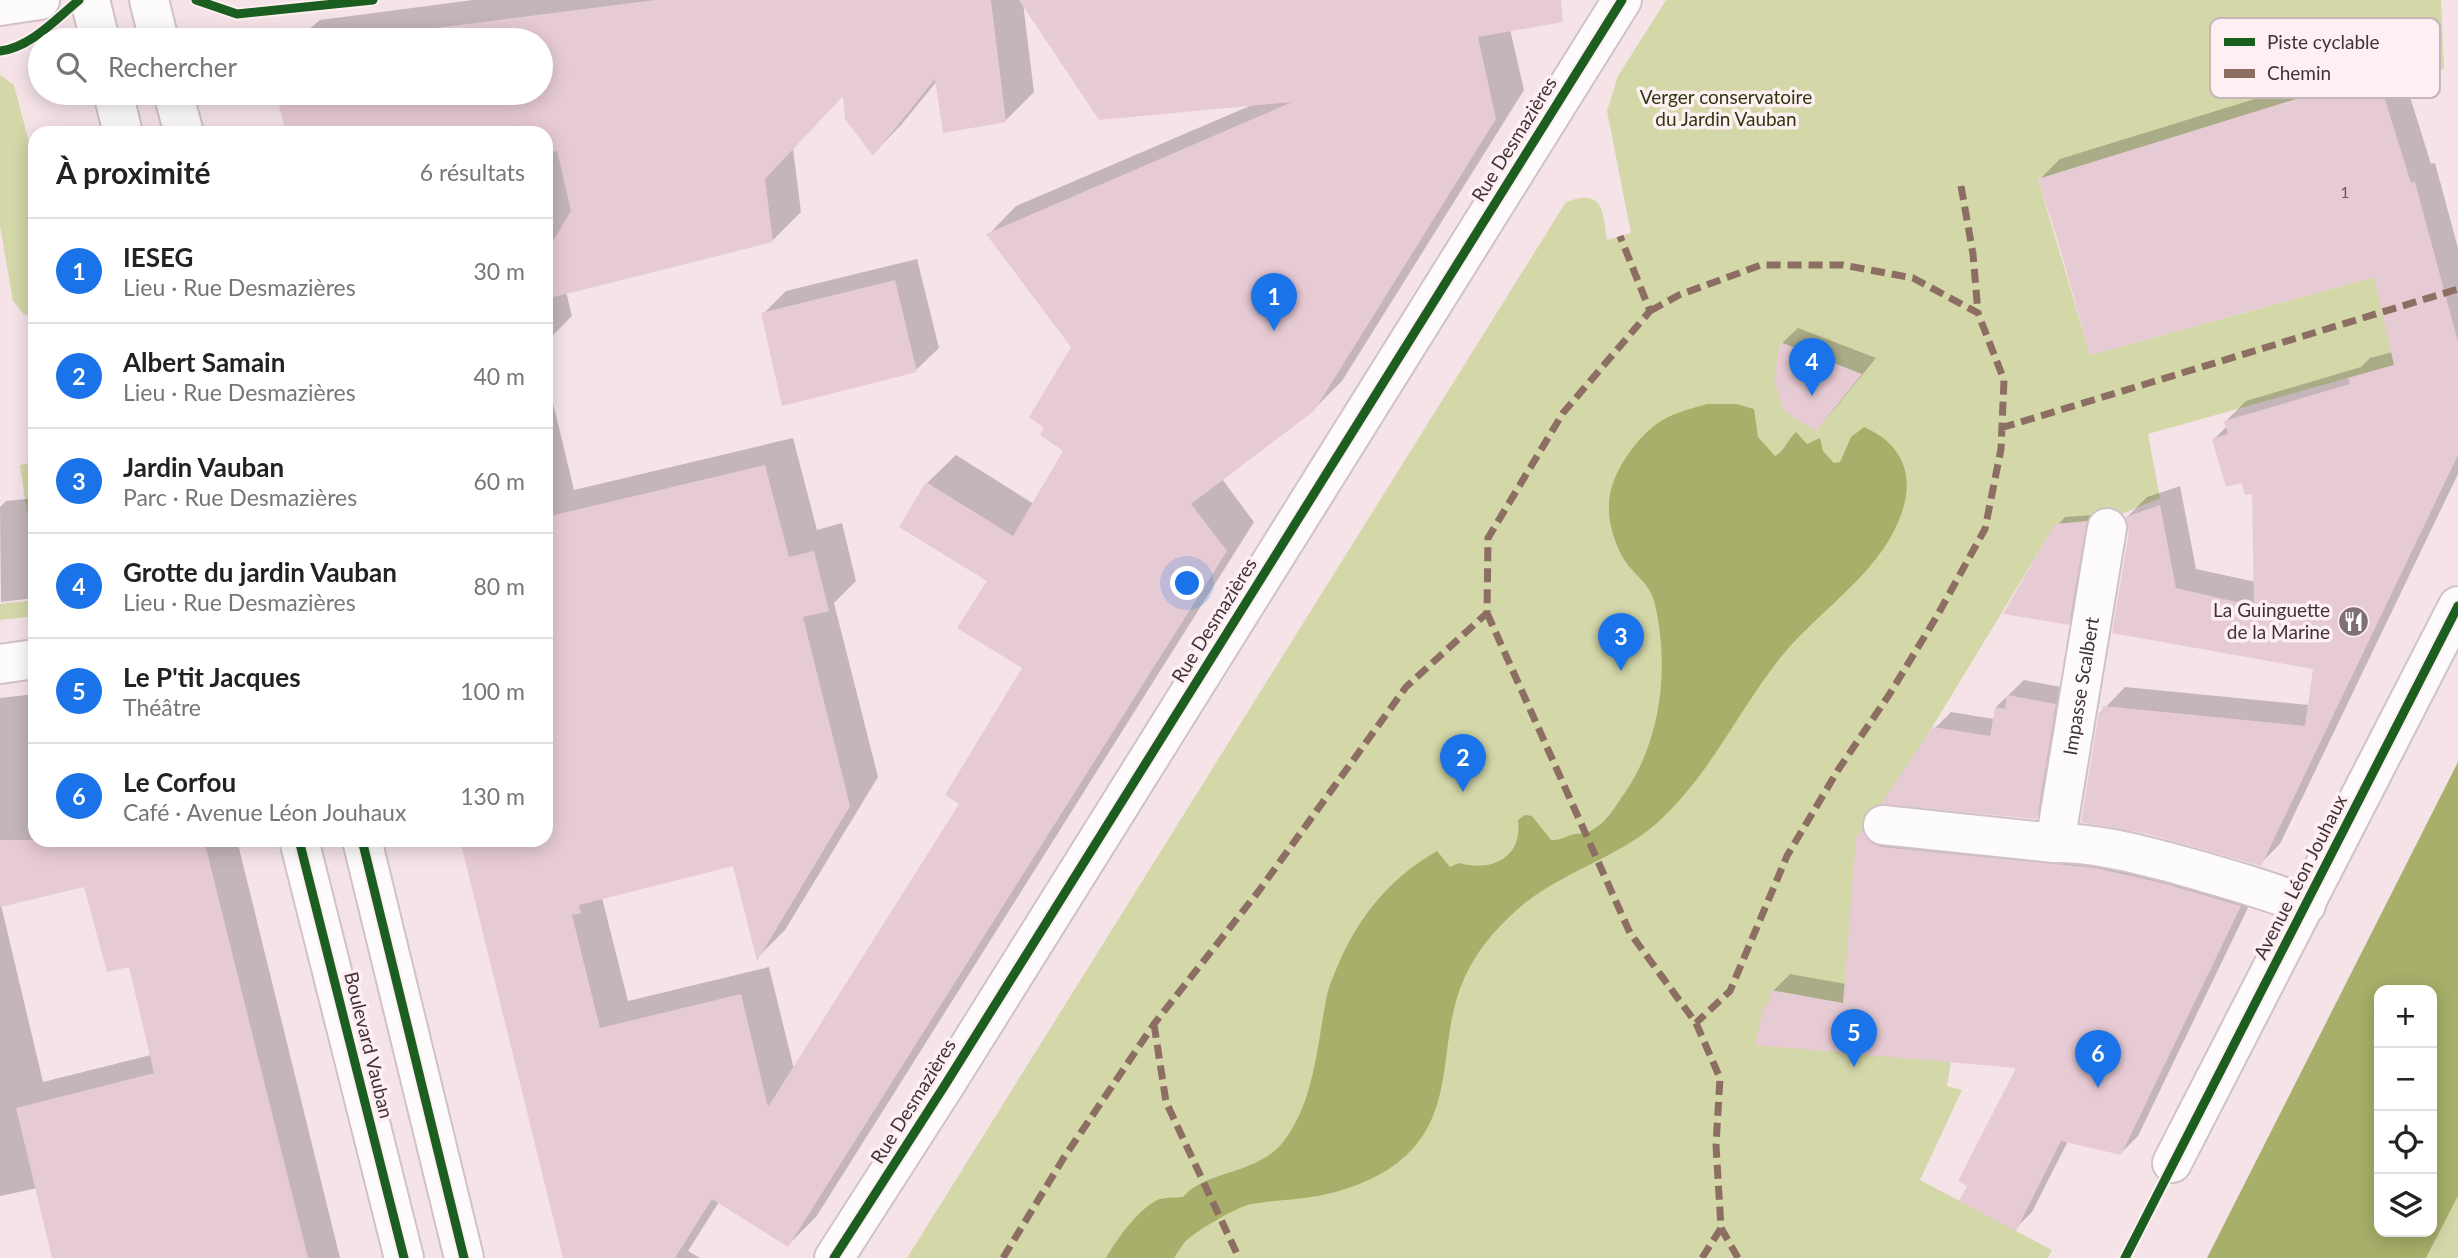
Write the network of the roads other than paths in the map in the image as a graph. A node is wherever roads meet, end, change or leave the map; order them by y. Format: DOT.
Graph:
graph roads {
  1 [pos="40,0"];
  2 [pos="90,0"];
  3 [pos="149,0"];
  4 [pos="1622,0"];
  5 [pos="0,6"];
  6 [pos="97,28"];
  7 [pos="156,28"];
  8 [pos="116,105"];
  9 [pos="176,105"];
  10 [pos="121,126"];
  11 [pos="182,126"];
  12 [pos="2107,528"];
  13 [pos="2458,607"];
  14 [pos="28,660"];
  15 [pos="0,664"];
  16 [pos="1883,825"];
  17 [pos="2055,844"];
  18 [pos="301,847"];
  19 [pos="364,847"];
  20 [pos="2306,905"];
  21 [pos="2172,1163"];
  22 [pos="404,1258"];
  23 [pos="464,1258"];
  24 [pos="834,1258"];
  1 -- 5 [label="street"];
  2 -- 6 [label="street"];
  3 -- 7 [label="street"];
  4 -- 24 [label="street, Rue Desmazières"];
  8 -- 10 [label="street"];
  9 -- 11 [label="street"];
  12 -- 17 [label="street, Impasse Scalbert"];
  13 -- 20 [label="street, Avenue Léon Jouhaux"];
  14 -- 15 [label="street"];
  16 -- 17 [label="street"];
  17 -- 20 [label="street"];
  18 -- 22 [label="street, Boulevard Vauban"];
  19 -- 23 [label="street"];
  20 -- 21 [label="street, Avenue Léon Jouhaux"];
}
